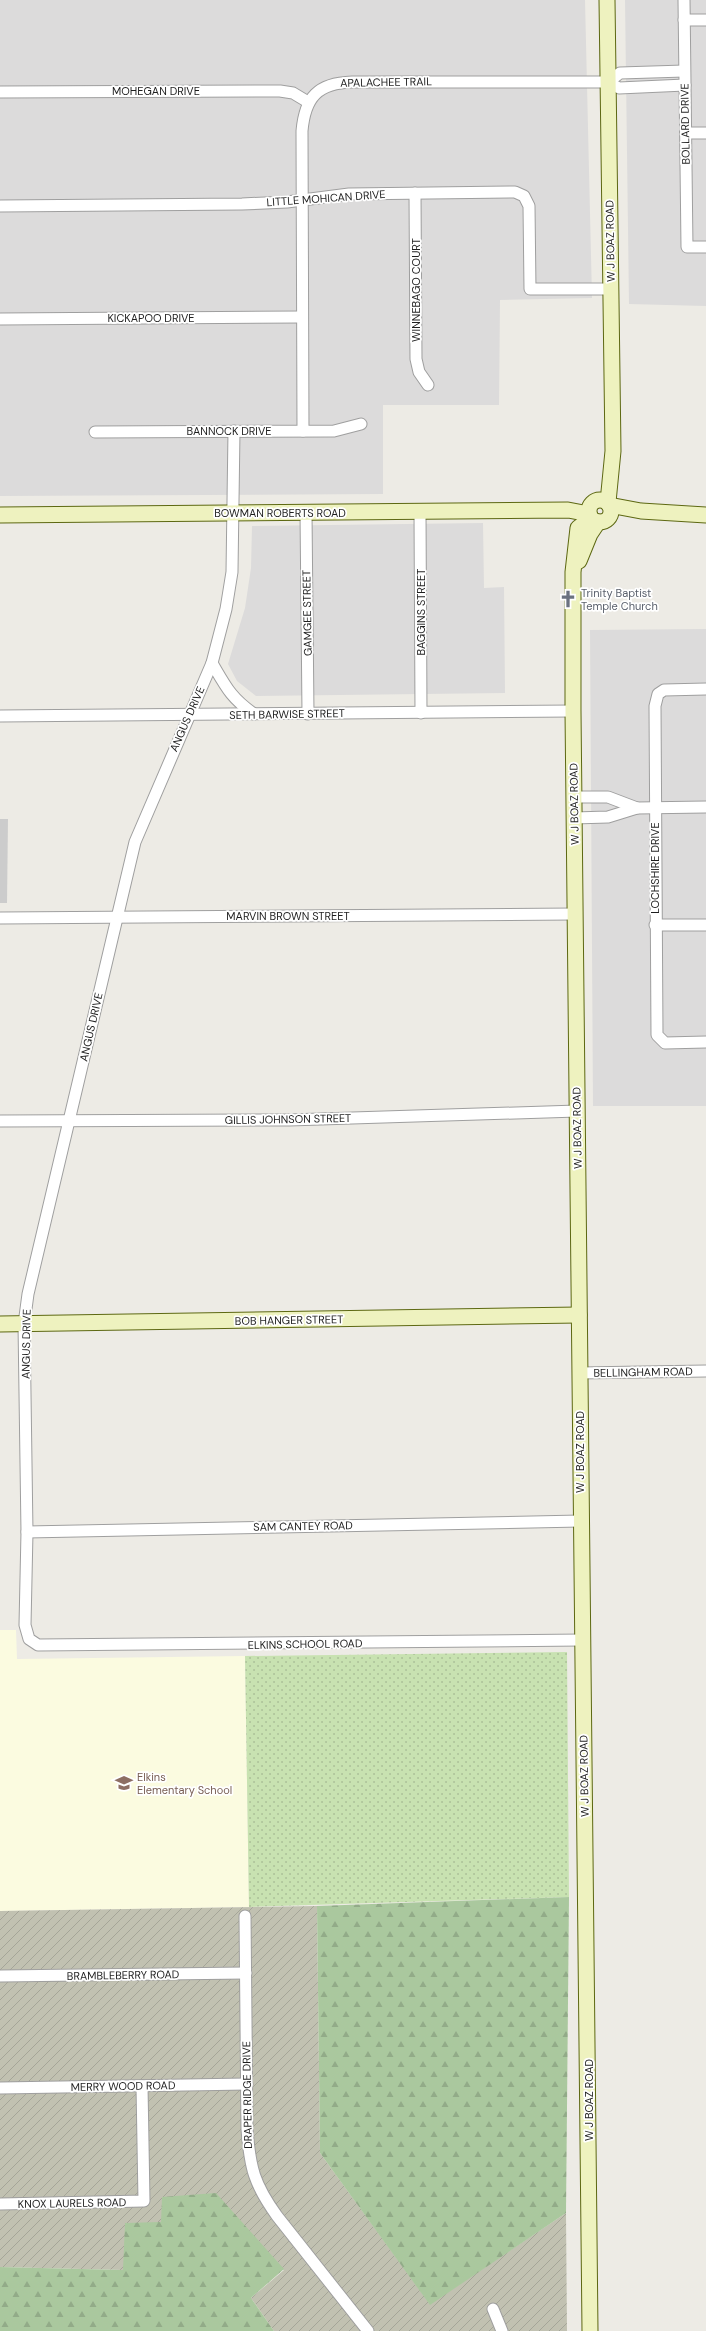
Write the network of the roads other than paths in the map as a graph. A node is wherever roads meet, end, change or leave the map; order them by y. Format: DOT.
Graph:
graph roads {
  1 [pos="607,0"];
  2 [pos="684,0"];
  3 [pos="684,20"];
  4 [pos="706,20"];
  5 [pos="684,72"];
  6 [pos="608,82"];
  7 [pos="685,85"];
  8 [pos="0,92"];
  9 [pos="308,102"];
  10 [pos="686,133"];
  11 [pos="706,133"];
  12 [pos="415,193"];
  13 [pos="302,200"];
  14 [pos="0,206"];
  15 [pos="706,247"];
  16 [pos="611,289"];
  17 [pos="302,317"];
  18 [pos="0,319"];
  19 [pos="428,385"];
  20 [pos="361,424"];
  21 [pos="234,431"];
  22 [pos="303,431"];
  23 [pos="95,432"];
  24 [pos="599,511"];
  25 [pos="420,512"];
  26 [pos="234,513"];
  27 [pos="306,513"];
  28 [pos="0,515"];
  29 [pos="706,515"];
  30 [pos="212,663"];
  31 [pos="706,689"];
  32 [pos="573,711"];
  33 [pos="421,713"];
  34 [pos="254,714"];
  35 [pos="308,714"];
  36 [pos="189,715"];
  37 [pos="0,716"];
  38 [pos="574,797"];
  39 [pos="706,807"];
  40 [pos="638,808"];
  41 [pos="655,808"];
  42 [pos="574,818"];
  43 [pos="575,914"];
  44 [pos="116,917"];
  45 [pos="0,918"];
  46 [pos="655,925"];
  47 [pos="706,925"];
  48 [pos="706,1042"];
  49 [pos="576,1111"];
  50 [pos="0,1121"];
  51 [pos="71,1121"];
  52 [pos="579,1315"];
  53 [pos="0,1324"];
  54 [pos="24,1324"];
  55 [pos="706,1371"];
  56 [pos="580,1373"];
  57 [pos="580,1521"];
  58 [pos="27,1532"];
  59 [pos="29,1639"];
  60 [pos="582,1640"];
  61 [pos="245,1916"];
  62 [pos="246,1973"];
  63 [pos="0,1976"];
  64 [pos="246,2084"];
  65 [pos="142,2086"];
  66 [pos="0,2088"];
  67 [pos="0,2204"];
  68 [pos="493,2309"];
  69 [pos="368,2331"];
  70 [pos="502,2331"];
  71 [pos="590,2331"];
  1 -- 6 [label="street, W J BOAZ ROAD"];
  2 -- 3 [label="street, BOLLARD DRIVE"];
  3 -- 4 [label="street"];
  3 -- 5 [label="street, BOLLARD DRIVE"];
  5 -- 6 [label="street"];
  5 -- 7 [label="street, BOLLARD DRIVE"];
  6 -- 7 [label="street"];
  6 -- 9 [label="street, APALACHEE TRAIL"];
  6 -- 16 [label="street, W J BOAZ ROAD"];
  7 -- 10 [label="street, BOLLARD DRIVE"];
  8 -- 9 [label="street, MOHEGAN DRIVE"];
  9 -- 13 [label="street"];
  10 -- 11 [label="street"];
  10 -- 15 [label="street, BOLLARD DRIVE"];
  12 -- 13 [label="street, LITTLE MOHICAN DRIVE"];
  12 -- 16 [label="street, LITTLE MOHICAN DRIVE"];
  12 -- 19 [label="street, WINNEBAGO COURT"];
  13 -- 14 [label="street, LITTLE MOHICAN DRIVE"];
  13 -- 17 [label="street"];
  16 -- 24 [label="street, W J BOAZ ROAD"];
  17 -- 18 [label="street, KICKAPOO DRIVE"];
  17 -- 22 [label="street"];
  20 -- 22 [label="street, BANNOCK DRIVE"];
  21 -- 22 [label="street, BANNOCK DRIVE"];
  21 -- 23 [label="street, BANNOCK DRIVE"];
  21 -- 26 [label="street, ANGUS DRIVE"];
  24 -- 25 [label="street, BOWMAN ROBERTS ROAD"];
  24 -- 29 [label="street, BOWMAN ROBERTS ROAD"];
  24 -- 32 [label="street, W J BOAZ ROAD"];
  25 -- 27 [label="street, BOWMAN ROBERTS ROAD"];
  25 -- 33 [label="street, BAGGINS STREET"];
  26 -- 27 [label="street, BOWMAN ROBERTS ROAD"];
  26 -- 28 [label="street, BOWMAN ROBERTS ROAD"];
  26 -- 30 [label="street, ANGUS DRIVE"];
  27 -- 35 [label="street, GAMGEE STREET"];
  30 -- 34 [label="street"];
  30 -- 36 [label="street, ANGUS DRIVE"];
  31 -- 41 [label="street, LOCHSHIRE DRIVE"];
  32 -- 33 [label="street, SETH BARWISE STREET"];
  32 -- 38 [label="street, W J BOAZ ROAD"];
  33 -- 35 [label="street, SETH BARWISE STREET"];
  34 -- 35 [label="street, SETH BARWISE STREET"];
  34 -- 36 [label="street, SETH BARWISE STREET"];
  36 -- 37 [label="street, SETH BARWISE STREET"];
  36 -- 44 [label="street, ANGUS DRIVE"];
  38 -- 40 [label="street"];
  38 -- 42 [label="street, W J BOAZ ROAD"];
  39 -- 41 [label="street"];
  40 -- 41 [label="street"];
  40 -- 42 [label="street"];
  41 -- 46 [label="street, LOCHSHIRE DRIVE"];
  42 -- 43 [label="street, W J BOAZ ROAD"];
  43 -- 44 [label="street, MARVIN BROWN STREET"];
  43 -- 49 [label="street, W J BOAZ ROAD"];
  44 -- 45 [label="street, MARVIN BROWN STREET"];
  44 -- 51 [label="street, ANGUS DRIVE"];
  46 -- 47 [label="street"];
  46 -- 48 [label="street, LOCHSHIRE DRIVE"];
  49 -- 51 [label="street, GILLIS JOHNSON STREET"];
  49 -- 52 [label="street, W J BOAZ ROAD"];
  50 -- 51 [label="street, GILLIS JOHNSON STREET"];
  51 -- 54 [label="street, ANGUS DRIVE"];
  52 -- 54 [label="street, BOB HANGER STREET"];
  52 -- 56 [label="street, W J BOAZ ROAD"];
  53 -- 54 [label="street, BOB HANGER STREET"];
  54 -- 58 [label="street, ANGUS DRIVE"];
  55 -- 56 [label="street, BELLINGHAM ROAD"];
  56 -- 57 [label="street, W J BOAZ ROAD"];
  57 -- 58 [label="street, SAM CANTEY ROAD"];
  57 -- 60 [label="street, W J BOAZ ROAD"];
  58 -- 59 [label="street, ANGUS DRIVE"];
  59 -- 60 [label="street, ELKINS SCHOOL ROAD"];
  60 -- 71 [label="street, W J BOAZ ROAD"];
  61 -- 62 [label="street, DRAPER RIDGE DRIVE"];
  62 -- 63 [label="street, BRAMBLEBERRY ROAD"];
  62 -- 64 [label="street, DRAPER RIDGE DRIVE"];
  64 -- 65 [label="street, MERRY WOOD ROAD"];
  64 -- 69 [label="street, DRAPER RIDGE DRIVE"];
  65 -- 66 [label="street, MERRY WOOD ROAD"];
  65 -- 67 [label="street, KNOX LAURELS ROAD"];
  68 -- 70 [label="street"];
}
